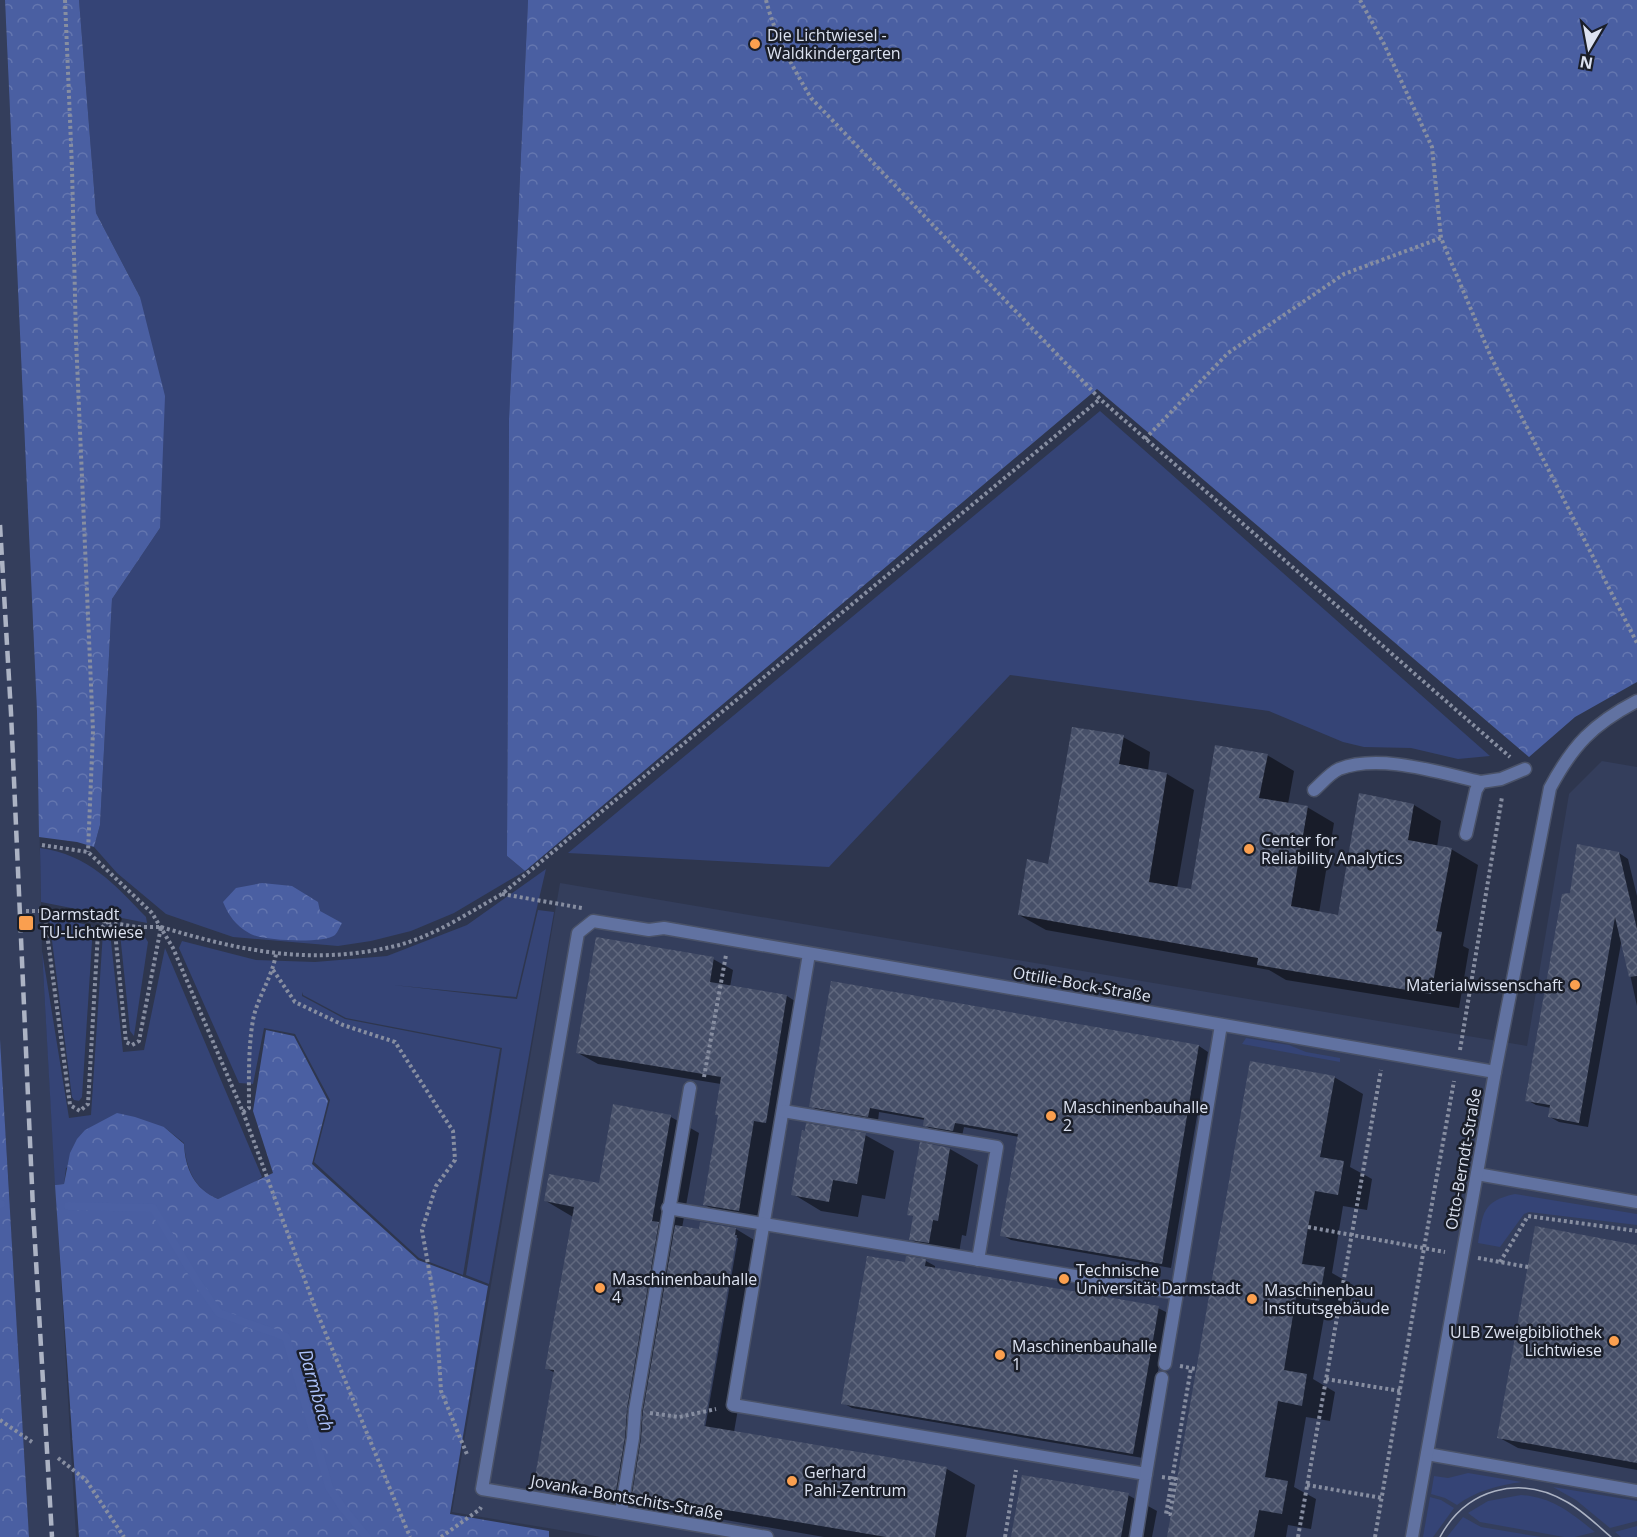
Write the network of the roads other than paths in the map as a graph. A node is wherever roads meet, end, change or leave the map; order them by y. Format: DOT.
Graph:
graph roads {
  1 [pos="1637,702"];
  2 [pos="1525,770"];
  3 [pos="1481,782"];
  4 [pos="1314,790"];
  5 [pos="1466,834"];
  6 [pos="809,954"];
  7 [pos="1221,1025"];
  8 [pos="1495,1072"];
  9 [pos="690,1088"];
  10 [pos="783,1111"];
  11 [pos="1477,1174"];
  12 [pos="1637,1202"];
  13 [pos="668,1208"];
  14 [pos="764,1224"];
  15 [pos="978,1260"];
  16 [pos="1177,1293"];
  17 [pos="1165,1364"];
  18 [pos="1162,1378"];
  19 [pos="1427,1454"];
  20 [pos="1146,1474"];
  21 [pos="482,1489"];
  22 [pos="1637,1491"];
  23 [pos="621,1512"];
  24 [pos="767,1537"];
  25 [pos="1136,1537"];
  26 [pos="1412,1537"];
  1 -- 8 [label="street, Otto-Berndt-Straße"];
  2 -- 3 [label="street"];
  3 -- 4 [label="street"];
  3 -- 5 [label="street"];
  6 -- 7 [label="street, Ottilie-Bock-Straße"];
  6 -- 10 [label="street"];
  6 -- 21 [label="street, Ottilie-Bock-Straße"];
  7 -- 8 [label="street, Ottilie-Bock-Straße"];
  7 -- 16 [label="street"];
  8 -- 11 [label="street, Otto-Berndt-Straße"];
  9 -- 13 [label="street"];
  10 -- 14 [label="street"];
  10 -- 15 [label="street"];
  11 -- 12 [label="street"];
  11 -- 19 [label="street, Otto-Berndt-Straße"];
  13 -- 14 [label="street"];
  13 -- 23 [label="street"];
  14 -- 15 [label="street"];
  14 -- 20 [label="street"];
  15 -- 16 [label="street"];
  16 -- 17 [label="street"];
  18 -- 20 [label="street"];
  19 -- 22 [label="street"];
  19 -- 26 [label="street, Otto-Berndt-Straße"];
  20 -- 25 [label="street"];
  21 -- 23 [label="street, Jovanka-Bontschits-Straße"];
  23 -- 24 [label="street, Jovanka-Bontschits-Straße"];
}
